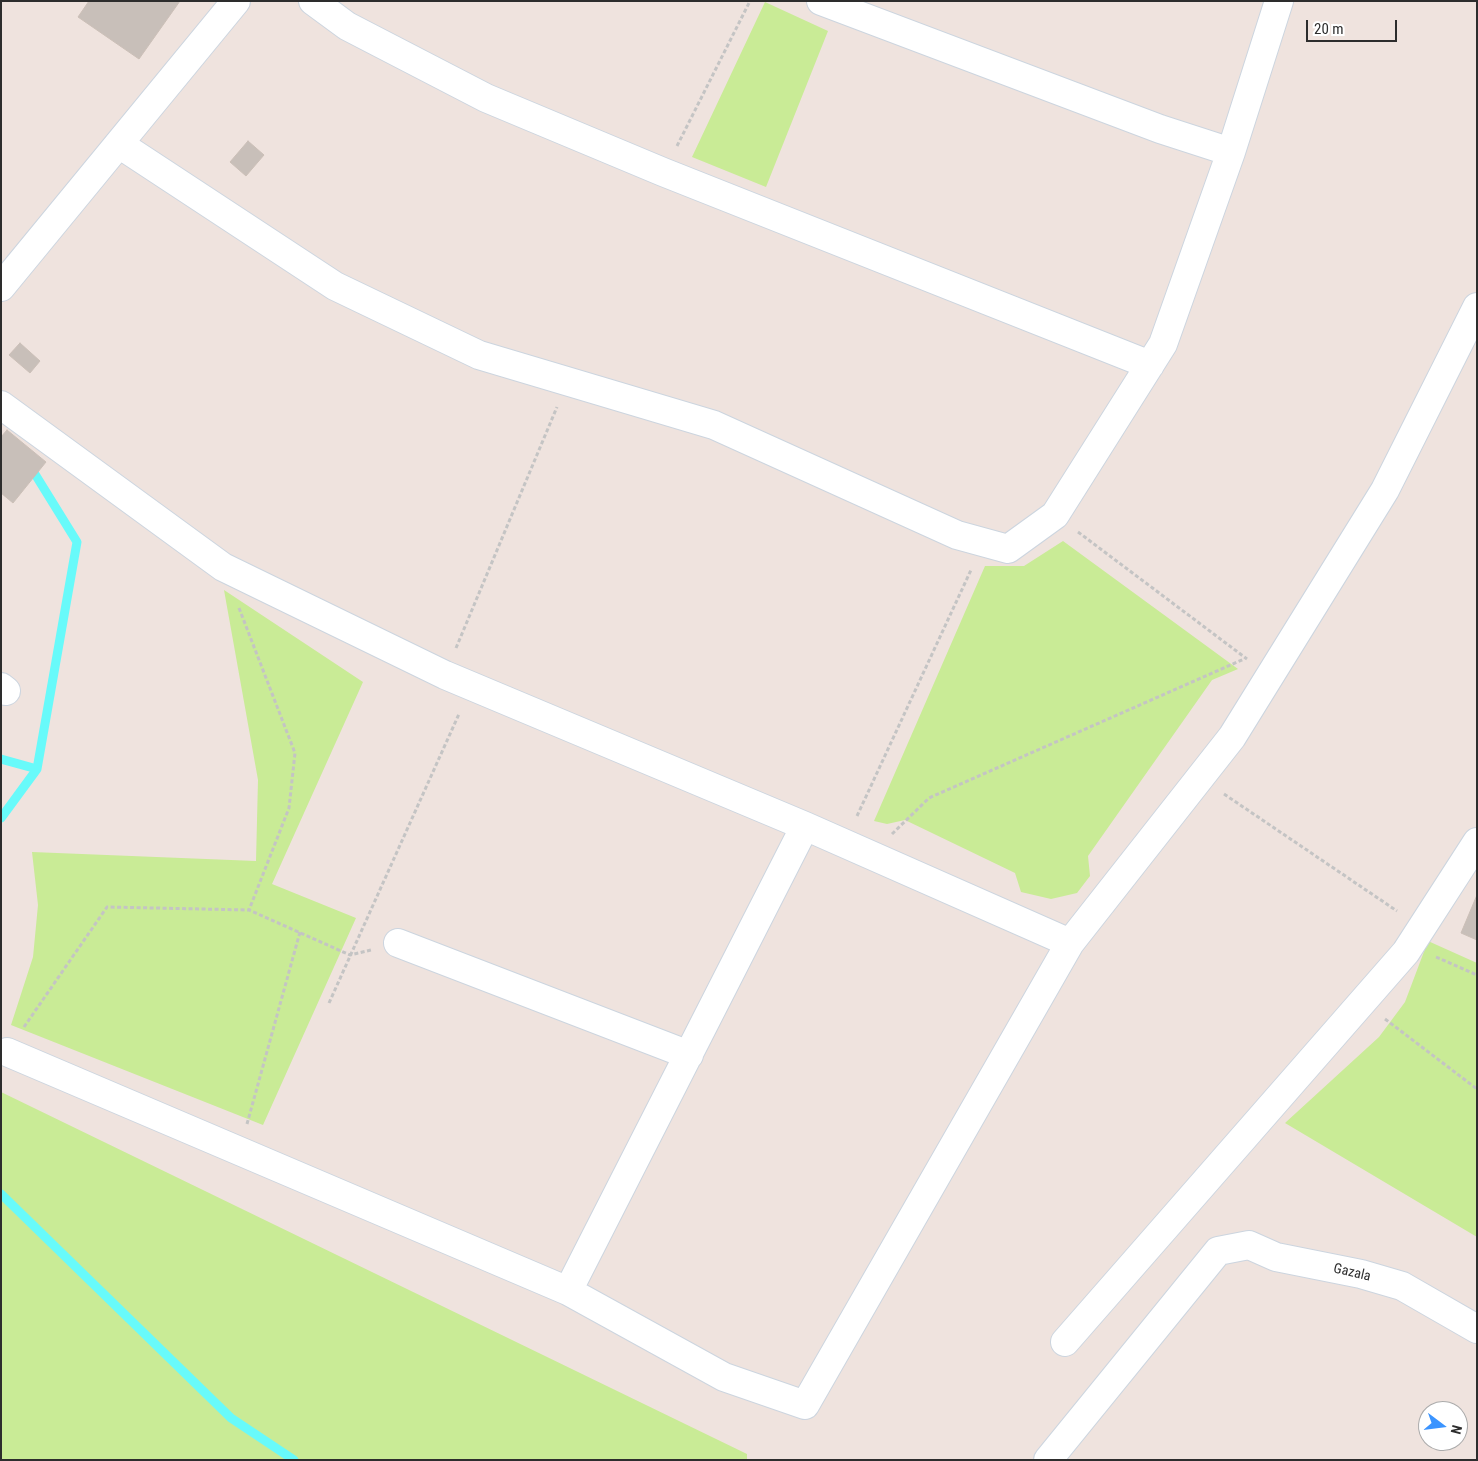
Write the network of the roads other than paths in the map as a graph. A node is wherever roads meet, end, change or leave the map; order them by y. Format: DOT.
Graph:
graph roads {
  1 [pos="236,1"];
  2 [pos="313,1"];
  3 [pos="821,1"];
  4 [pos="1279,1"];
  5 [pos="119,144"];
  6 [pos="1231,152"];
  7 [pos="1,287"];
  8 [pos="1477,307"];
  9 [pos="1150,365"];
  10 [pos="1,405"];
  11 [pos="805,826"];
  12 [pos="1477,842"];
  13 [pos="398,942"];
  14 [pos="1070,943"];
  15 [pos="7,1052"];
  16 [pos="689,1055"];
  17 [pos="568,1291"];
  18 [pos="1477,1329"];
  19 [pos="1065,1342"];
  20 [pos="1048,1460"];
  1 -- 5 [label="street"];
  2 -- 9 [label="street"];
  3 -- 6 [label="street"];
  4 -- 6 [label="street"];
  5 -- 7 [label="street"];
  5 -- 9 [label="street"];
  6 -- 9 [label="street"];
  8 -- 14 [label="street"];
  10 -- 11 [label="street"];
  11 -- 14 [label="street"];
  11 -- 16 [label="street"];
  12 -- 19 [label="street"];
  13 -- 16 [label="street"];
  14 -- 17 [label="street"];
  15 -- 17 [label="street"];
  16 -- 17 [label="street"];
  18 -- 20 [label="street, Gazala"];
}
